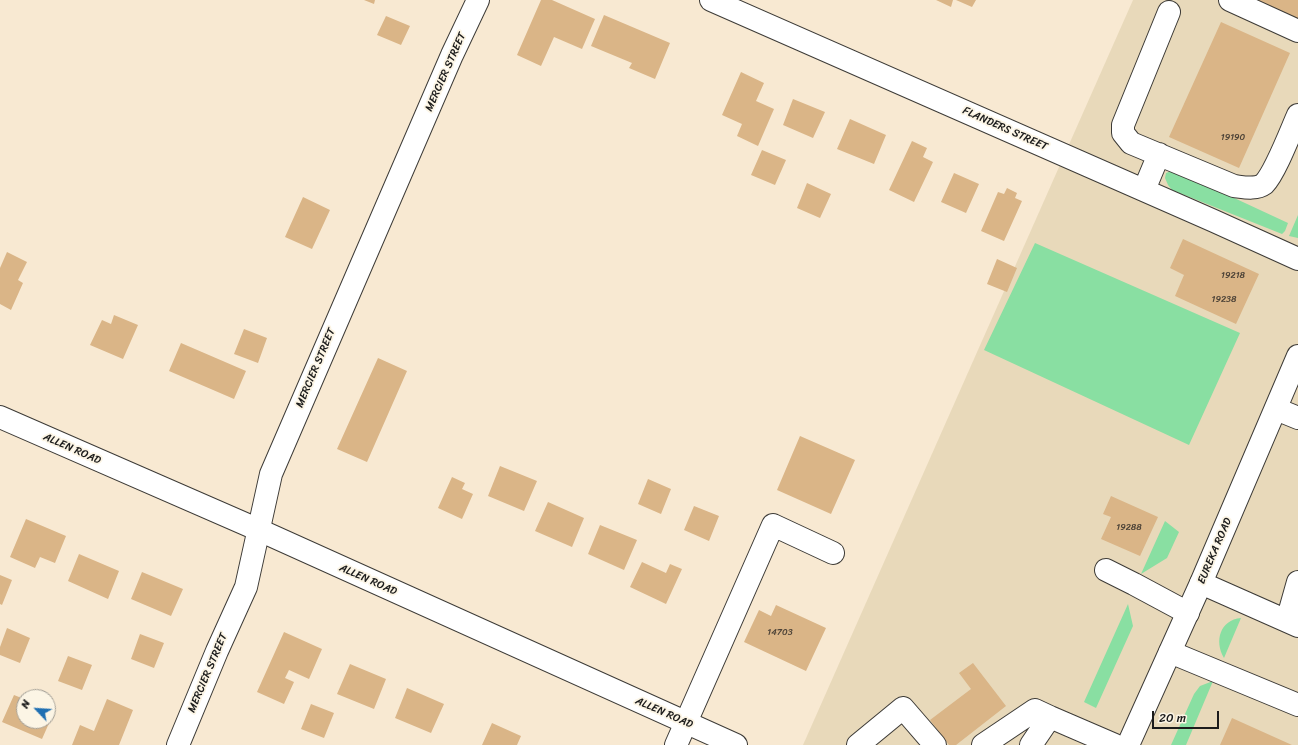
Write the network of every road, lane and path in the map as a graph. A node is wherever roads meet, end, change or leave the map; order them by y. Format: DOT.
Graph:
graph roads {
  1 [pos="478,0"];
  2 [pos="711,0"];
  3 [pos="1230,0"];
  4 [pos="1168,12"];
  5 [pos="1298,31"];
  6 [pos="1295,128"];
  7 [pos="1159,154"];
  8 [pos="1144,190"];
  9 [pos="1298,259"];
  10 [pos="1298,356"];
  11 [pos="1276,409"];
  12 [pos="0,417"];
  13 [pos="1298,418"];
  14 [pos="259,530"];
  15 [pos="834,553"];
  16 [pos="1106,570"];
  17 [pos="1298,582"];
  18 [pos="1201,583"];
  19 [pos="1188,613"];
  20 [pos="1293,623"];
  21 [pos="1170,652"];
  22 [pos="1298,705"];
  23 [pos="1050,717"];
  24 [pos="685,723"];
  25 [pos="178,745"];
  26 [pos="676,745"];
  27 [pos="736,745"];
  28 [pos="858,745"];
  29 [pos="935,745"];
  30 [pos="983,745"];
  31 [pos="1031,745"];
  32 [pos="1115,745"];
  33 [pos="1128,745"];
  1 -- 14 [label="street, MERCIER STREET"];
  2 -- 8 [label="street, FLANDERS STREET"];
  3 -- 5 [label="street"];
  4 -- 7 [label="street"];
  6 -- 7 [label="street"];
  7 -- 8 [label="street"];
  8 -- 9 [label="street, FLANDERS STREET"];
  10 -- 11 [label="street, EUREKA ROAD"];
  11 -- 13 [label="street"];
  11 -- 18 [label="street, EUREKA ROAD"];
  12 -- 14 [label="street, ALLEN ROAD"];
  14 -- 24 [label="street, ALLEN ROAD"];
  14 -- 25 [label="street, MERCIER STREET"];
  15 -- 24 [label="street"];
  16 -- 19 [label="street"];
  17 -- 20 [label="street"];
  18 -- 19 [label="street, EUREKA ROAD"];
  18 -- 20 [label="street"];
  19 -- 21 [label="street, EUREKA ROAD"];
  21 -- 22 [label="street"];
  21 -- 33 [label="street, EUREKA ROAD"];
  23 -- 30 [label="street"];
  23 -- 31 [label="street"];
  23 -- 32 [label="street"];
  24 -- 26 [label="street"];
  24 -- 27 [label="street, ALLEN ROAD"];
  28 -- 29 [label="street"];
}
